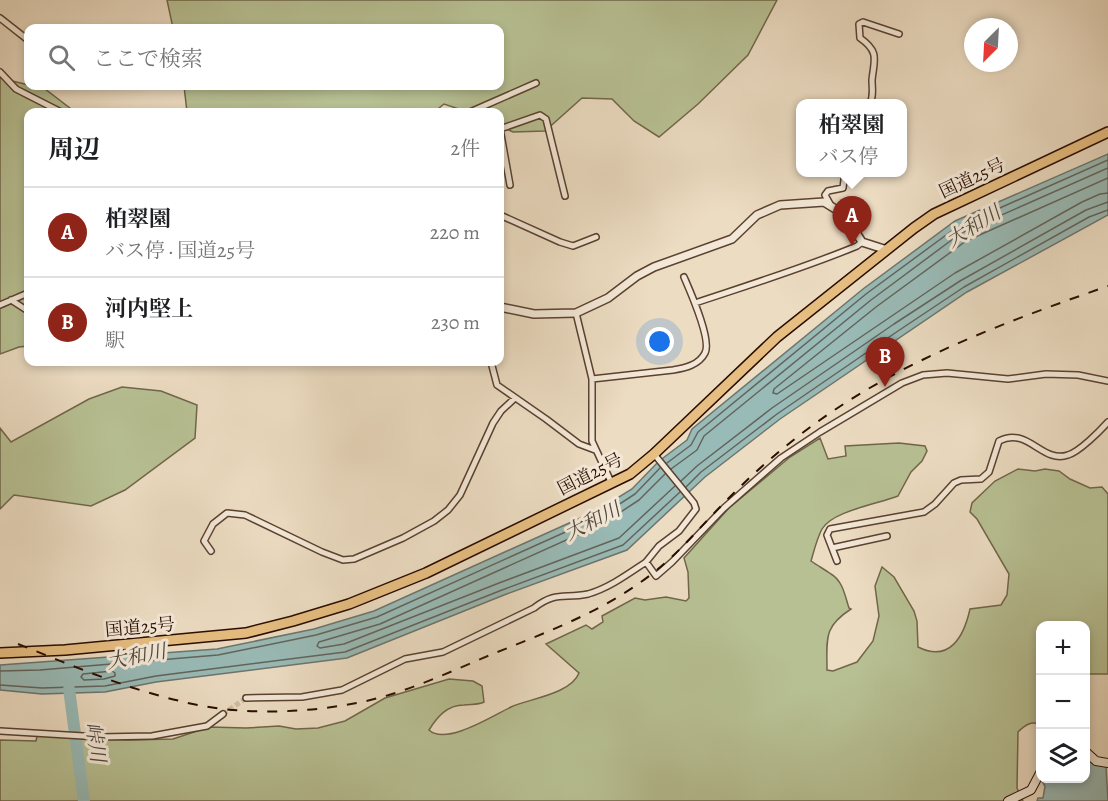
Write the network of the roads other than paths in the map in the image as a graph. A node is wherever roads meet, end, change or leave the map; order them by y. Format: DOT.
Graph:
graph roads {
  1 [pos="0,18"];
  2 [pos="899,34"];
  3 [pos="24,37"];
  4 [pos="0,72"];
  5 [pos="536,83"];
  6 [pos="872,99"];
  7 [pos="53,108"];
  8 [pos="479,108"];
  9 [pos="504,128"];
  10 [pos="1108,132"];
  11 [pos="504,151"];
  12 [pos="844,177"];
  13 [pos="510,185"];
  14 [pos="565,196"];
  15 [pos="831,206"];
  16 [pos="504,217"];
  17 [pos="596,237"];
  18 [pos="862,242"];
  19 [pos="887,250"];
  20 [pos="684,277"];
  21 [pos="24,295"];
  22 [pos="11,300"];
  23 [pos="695,303"];
  24 [pos="0,305"];
  25 [pos="24,308"];
  26 [pos="504,308"];
  27 [pos="576,313"];
  28 [pos="492,366"];
  29 [pos="592,379"];
  30 [pos="1108,381"];
  31 [pos="515,398"];
  32 [pos="1108,422"];
  33 [pos="595,450"];
  34 [pos="654,454"];
  35 [pos="612,484"];
  36 [pos="887,536"];
  37 [pos="832,548"];
  38 [pos="211,552"];
  39 [pos="837,561"];
  40 [pos="646,562"];
  41 [pos="0,652"];
  42 [pos="246,698"];
  43 [pos="223,714"];
  44 [pos="0,731"];
  45 [pos="1090,755"];
  46 [pos="1108,763"];
  47 [pos="1036,781"];
  48 [pos="1008,801"];
  1 -- 3 [label="street"];
  2 -- 6 [label="street"];
  4 -- 7 [label="street"];
  5 -- 8 [label="street"];
  9 -- 14 [label="street"];
  10 -- 19 [label="highway, 国道25号"];
  11 -- 13 [label="street"];
  12 -- 15 [label="street"];
  15 -- 18 [label="street"];
  15 -- 27 [label="street"];
  16 -- 17 [label="street"];
  18 -- 19 [label="street"];
  18 -- 23 [label="street"];
  19 -- 34 [label="highway, 国道25号"];
  20 -- 23 [label="street"];
  21 -- 22 [label="street"];
  22 -- 24 [label="street"];
  22 -- 25 [label="street"];
  23 -- 29 [label="street"];
  26 -- 27 [label="street"];
  27 -- 29 [label="street"];
  28 -- 31 [label="street"];
  29 -- 33 [label="street"];
  30 -- 40 [label="street"];
  31 -- 33 [label="street"];
  31 -- 38 [label="street"];
  32 -- 37 [label="street"];
  33 -- 35 [label="street"];
  34 -- 35 [label="highway, 国道25号"];
  34 -- 40 [label="street"];
  35 -- 41 [label="highway, 国道25号"];
  36 -- 37 [label="street"];
  37 -- 39 [label="street"];
  40 -- 42 [label="street"];
  43 -- 44 [label="street"];
  45 -- 46 [label="main road"];
  47 -- 48 [label="main road"];
}
